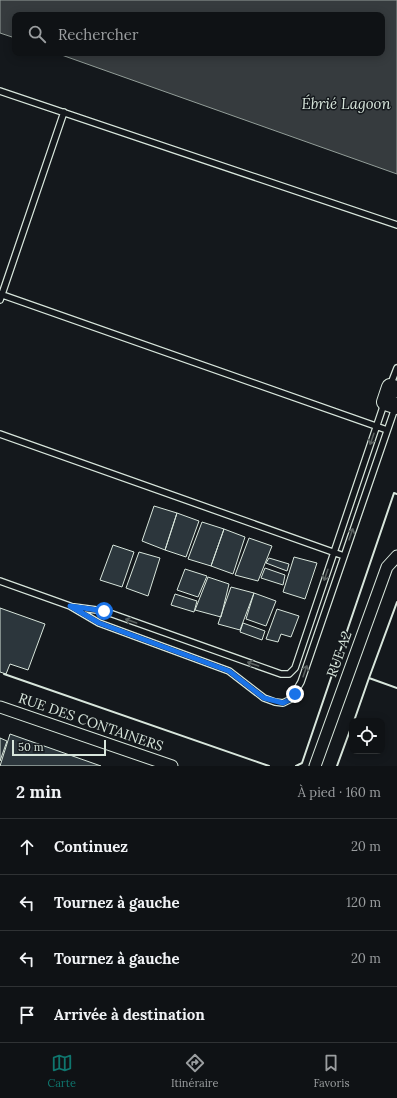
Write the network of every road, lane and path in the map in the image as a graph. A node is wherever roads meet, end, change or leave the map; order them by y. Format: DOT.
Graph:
graph roads {
  1 [pos="0,91"];
  2 [pos="64,112"];
  3 [pos="397,225"];
  4 [pos="1,296"];
  5 [pos="397,368"];
  6 [pos="394,388"];
  7 [pos="394,404"];
  8 [pos="376,427"];
  9 [pos="387,430"];
  10 [pos="0,434"];
  11 [pos="333,552"];
  12 [pos="344,556"];
  13 [pos="397,556"];
  14 [pos="0,581"];
  15 [pos="70,606"];
  16 [pos="0,707"];
  17 [pos="172,766"];
  18 [pos="315,766"];
  1 -- 2 [label="lane"];
  2 -- 3 [label="lane"];
  2 -- 4 [label="lane"];
  4 -- 8 [label="lane"];
  5 -- 6 [label="lane"];
  6 -- 7 [label="street"];
  7 -- 8 [label="lane"];
  7 -- 9 [label="lane"];
  8 -- 9 [label="lane"];
  8 -- 11 [label="lane, one-way"];
  12 -- 9 [label="lane, one-way"];
  10 -- 11 [label="lane"];
  11 -- 12 [label="lane"];
  11 -- 15 [label="lane, one-way"];
  15 -- 12 [label="lane, one-way"];
  13 -- 18 [label="street, RUE A2"];
  14 -- 15 [label="lane"];
  16 -- 17 [label="street, RUE DES CONTAINERS"];
}
